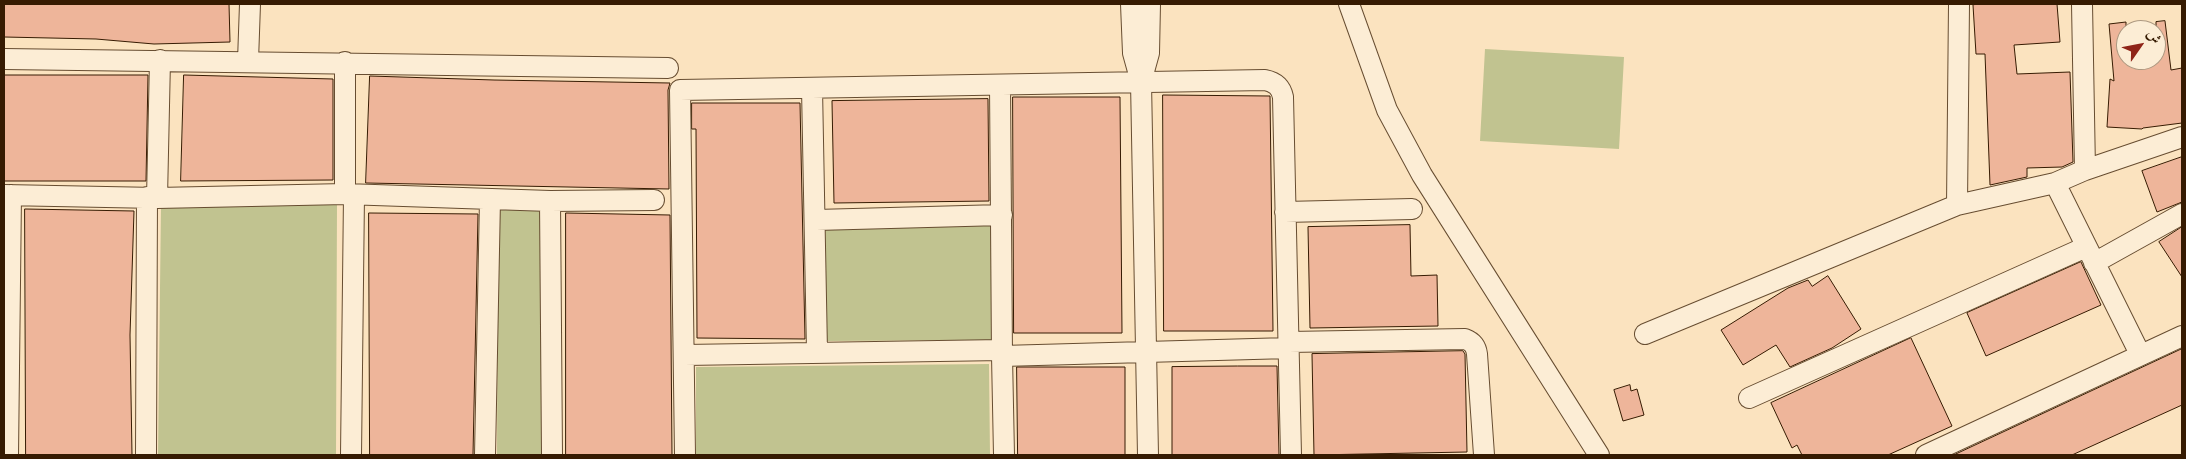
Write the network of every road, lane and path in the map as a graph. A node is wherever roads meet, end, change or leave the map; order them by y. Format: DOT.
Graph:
graph roads {
  1 [pos="250,4"];
  2 [pos="1131,4"];
  3 [pos="1150,4"];
  4 [pos="1349,4"];
  5 [pos="1959,4"];
  6 [pos="2082,4"];
  7 [pos="4,58"];
  8 [pos="160,60"];
  9 [pos="248,61"];
  10 [pos="345,62"];
  11 [pos="668,68"];
  12 [pos="1141,82"];
  13 [pos="1000,85"];
  14 [pos="812,88"];
  15 [pos="2182,137"];
  16 [pos="2085,170"];
  17 [pos="2055,183"];
  18 [pos="7,195"];
  19 [pos="349,195"];
  20 [pos="152,198"];
  21 [pos="490,199"];
  22 [pos="550,200"];
  23 [pos="654,200"];
  24 [pos="1957,205"];
  25 [pos="1412,209"];
  26 [pos="1285,212"];
  27 [pos="2182,214"];
  28 [pos="1002,215"];
  29 [pos="816,220"];
  30 [pos="2090,255"];
  31 [pos="1645,334"];
  32 [pos="2182,336"];
  33 [pos="1289,345"];
  34 [pos="817,352"];
  35 [pos="1002,353"];
  36 [pos="1147,353"];
  37 [pos="2140,354"];
  38 [pos="685,355"];
  39 [pos="1749,398"];
  40 [pos="8,455"];
  41 [pos="146,455"];
  42 [pos="352,455"];
  43 [pos="485,455"];
  44 [pos="552,455"];
  45 [pos="685,455"];
  46 [pos="1004,455"];
  47 [pos="1148,455"];
  48 [pos="1291,455"];
  49 [pos="1484,455"];
  50 [pos="1599,455"];
  51 [pos="1926,455"];
  1 -- 9 [label="street"];
  2 -- 12 [label="street"];
  3 -- 12 [label="street"];
  4 -- 50 [label="street"];
  5 -- 24 [label="street"];
  6 -- 16 [label="street"];
  7 -- 8 [label="street"];
  8 -- 9 [label="street"];
  8 -- 20 [label="street"];
  9 -- 10 [label="street"];
  10 -- 11 [label="street"];
  10 -- 19 [label="street"];
  12 -- 13 [label="street"];
  12 -- 26 [label="street"];
  12 -- 36 [label="street"];
  13 -- 14 [label="street"];
  13 -- 28 [label="street"];
  14 -- 29 [label="street"];
  14 -- 38 [label="street"];
  15 -- 16 [label="street"];
  16 -- 17 [label="street"];
  17 -- 24 [label="street"];
  17 -- 30 [label="street"];
  18 -- 20 [label="street"];
  18 -- 40 [label="street"];
  19 -- 20 [label="street"];
  19 -- 21 [label="street"];
  19 -- 42 [label="street"];
  20 -- 41 [label="street"];
  21 -- 22 [label="street"];
  21 -- 43 [label="street"];
  22 -- 23 [label="street"];
  22 -- 44 [label="street"];
  24 -- 31 [label="street"];
  25 -- 26 [label="street"];
  26 -- 33 [label="street"];
  27 -- 30 [label="street"];
  28 -- 29 [label="street"];
  28 -- 35 [label="street"];
  29 -- 34 [label="street"];
  30 -- 37 [label="street"];
  30 -- 39 [label="street"];
  32 -- 37 [label="street"];
  33 -- 36 [label="street"];
  33 -- 48 [label="street"];
  33 -- 49 [label="street"];
  34 -- 35 [label="street"];
  34 -- 38 [label="street"];
  35 -- 36 [label="street"];
  35 -- 46 [label="street"];
  36 -- 47 [label="street"];
  37 -- 51 [label="street"];
  38 -- 45 [label="street"];
}
